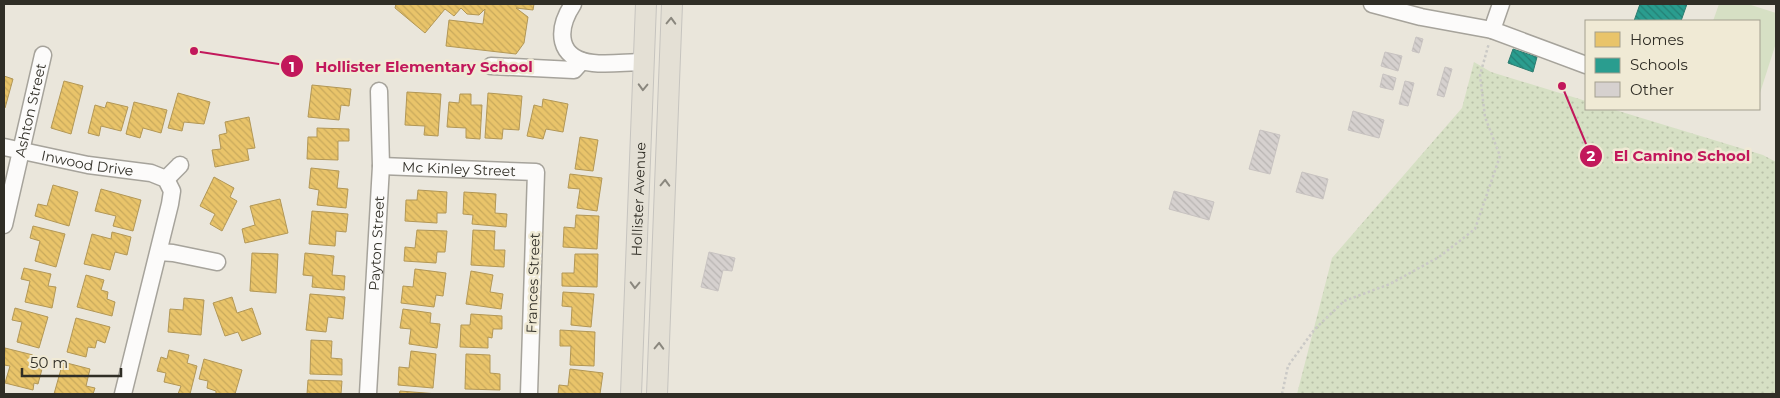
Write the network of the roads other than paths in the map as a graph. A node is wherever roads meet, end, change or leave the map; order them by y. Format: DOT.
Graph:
graph roads {
  1 [pos="573,4"];
  2 [pos="646,4"];
  3 [pos="672,4"];
  4 [pos="1372,4"];
  5 [pos="1501,4"];
  6 [pos="1492,30"];
  7 [pos="42,55"];
  8 [pos="582,61"];
  9 [pos="644,62"];
  10 [pos="1585,65"];
  11 [pos="491,66"];
  12 [pos="378,91"];
  13 [pos="4,147"];
  14 [pos="21,152"];
  15 [pos="180,165"];
  16 [pos="381,166"];
  17 [pos="536,172"];
  18 [pos="168,181"];
  19 [pos="4,225"];
  20 [pos="159,252"];
  21 [pos="217,262"];
  22 [pos="123,394"];
  23 [pos="368,394"];
  24 [pos="529,394"];
  25 [pos="631,394"];
  26 [pos="657,394"];
  1 -- 8 [label="street"];
  2 -- 9 [label="main road, Hollister Avenue"];
  26 -- 3 [label="main road, Hollister Avenue, one-way"];
  4 -- 6 [label="street"];
  5 -- 6 [label="street"];
  6 -- 10 [label="street"];
  7 -- 14 [label="street, Ashton Street"];
  8 -- 9 [label="street"];
  8 -- 11 [label="street"];
  9 -- 25 [label="main road, Hollister Avenue, one-way"];
  12 -- 16 [label="street, Payton Street"];
  13 -- 14 [label="street, Inwood Drive"];
  14 -- 18 [label="street, Inwood Drive"];
  14 -- 19 [label="street, Ashton Street"];
  15 -- 18 [label="street"];
  16 -- 17 [label="street, Mc Kinley Street"];
  16 -- 23 [label="street, Payton Street"];
  17 -- 24 [label="street, Frances Street"];
  18 -- 20 [label="street"];
  20 -- 21 [label="street"];
  20 -- 22 [label="street"];
}
